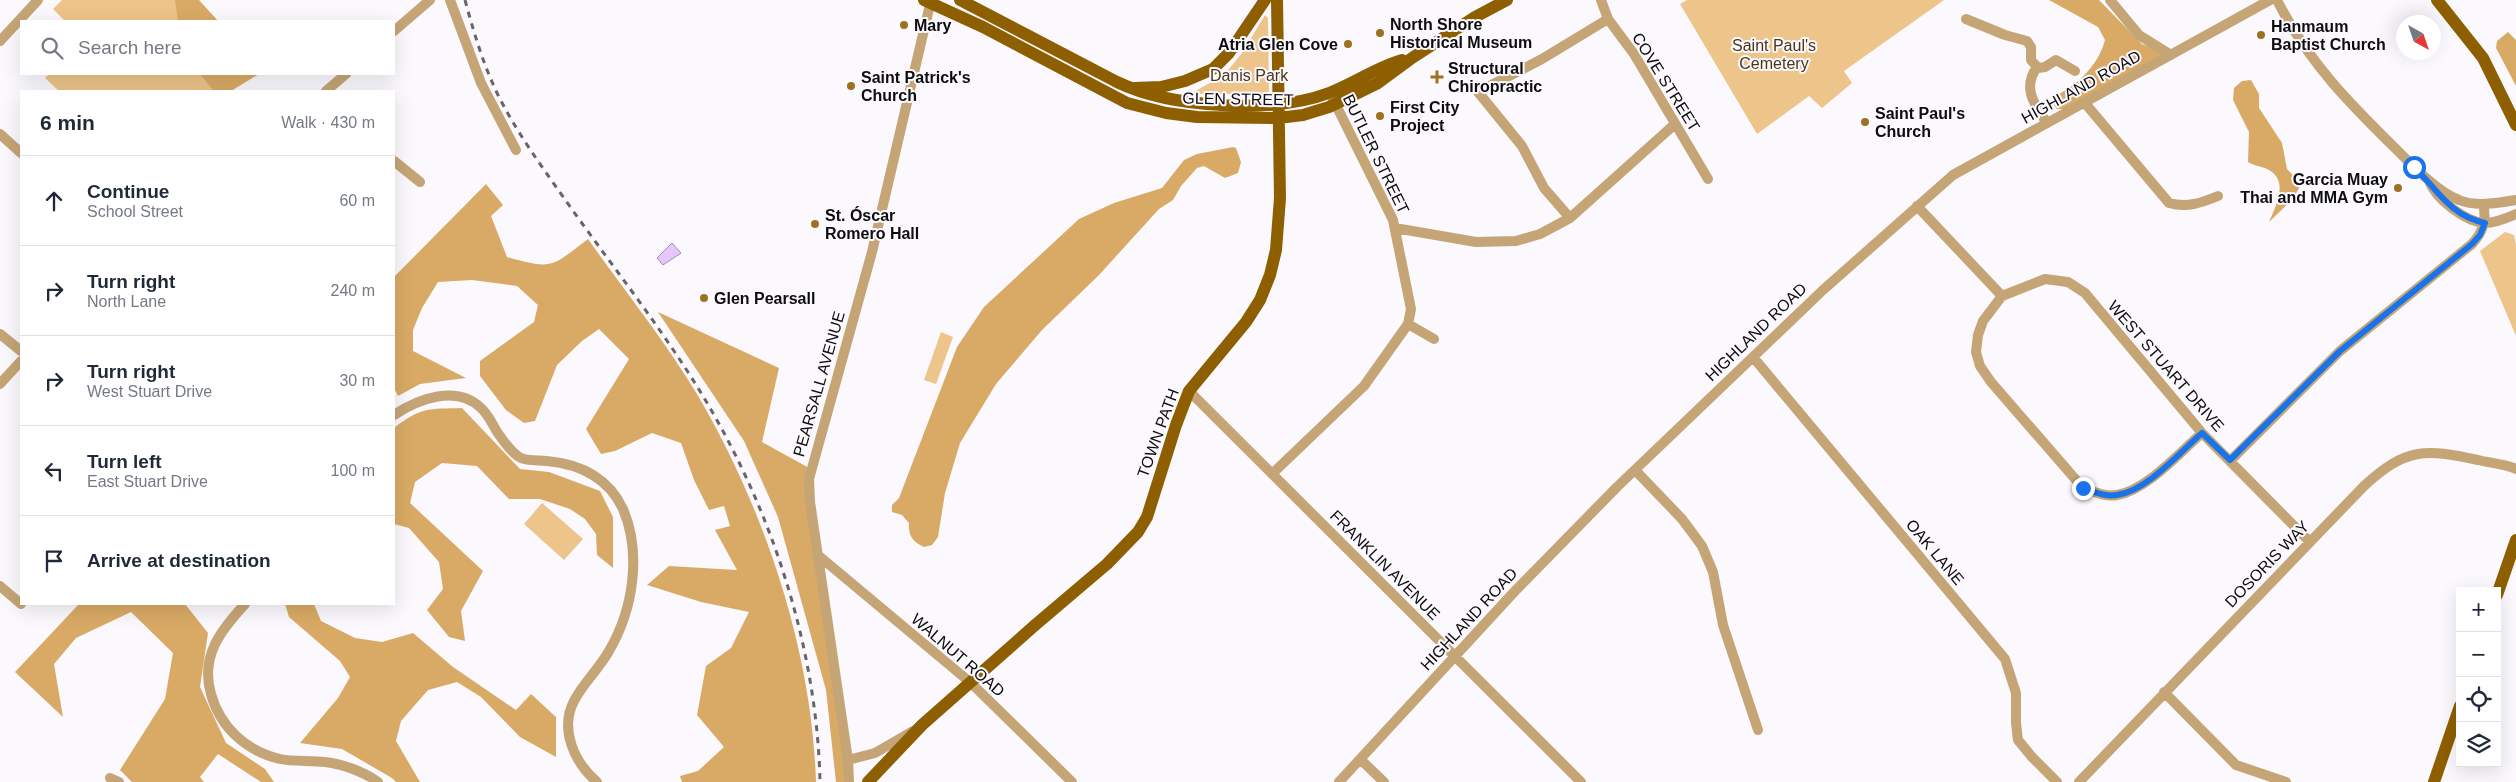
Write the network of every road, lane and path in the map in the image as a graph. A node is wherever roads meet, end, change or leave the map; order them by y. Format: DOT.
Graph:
graph roads {
  1 [pos="38,0"];
  2 [pos="430,0"];
  3 [pos="450,0"];
  4 [pos="960,0"];
  5 [pos="1266,0"];
  6 [pos="1277,0"];
  7 [pos="1507,0"];
  8 [pos="1600,0"];
  9 [pos="2110,0"];
  10 [pos="2270,0"];
  11 [pos="2277,0"];
  12 [pos="2437,0"];
  13 [pos="929,1"];
  14 [pos="1966,18"];
  15 [pos="1608,19"];
  16 [pos="395,31"];
  17 [pos="0,41"];
  18 [pos="2171,55"];
  19 [pos="1412,58"];
  20 [pos="1085,65"];
  21 [pos="2037,67"];
  22 [pos="2075,71"];
  23 [pos="345,75"];
  24 [pos="1078,78"];
  25 [pos="1185,82"];
  26 [pos="1131,89"];
  27 [pos="327,90"];
  28 [pos="1330,93"];
  29 [pos="1167,100"];
  30 [pos="2084,102"];
  31 [pos="1336,105"];
  32 [pos="1157,111"];
  33 [pos="1278,112"];
  34 [pos="2047,123"];
  35 [pos="1675,124"];
  36 [pos="2516,125"];
  37 [pos="0,134"];
  38 [pos="516,150"];
  39 [pos="20,152"];
  40 [pos="395,162"];
  41 [pos="1708,179"];
  42 [pos="2429,181"];
  43 [pos="420,182"];
  44 [pos="2218,196"];
  45 [pos="2516,200"];
  46 [pos="2483,204"];
  47 [pos="1917,206"];
  48 [pos="2516,214"];
  49 [pos="1570,218"];
  50 [pos="2485,223"];
  51 [pos="1395,228"];
  52 [pos="2002,296"];
  53 [pos="1408,324"];
  54 [pos="0,334"];
  55 [pos="1434,339"];
  56 [pos="20,350"];
  57 [pos="1753,357"];
  58 [pos="20,363"];
  59 [pos="0,384"];
  60 [pos="1189,391"];
  61 [pos="395,414"];
  62 [pos="2202,433"];
  63 [pos="2230,460"];
  64 [pos="2516,469"];
  65 [pos="1635,470"];
  66 [pos="1272,474"];
  67 [pos="2516,540"];
  68 [pos="2310,542"];
  69 [pos="819,556"];
  70 [pos="0,586"];
  71 [pos="2500,587"];
  72 [pos="20,602"];
  73 [pos="244,605"];
  74 [pos="1455,656"];
  75 [pos="971,683"];
  76 [pos="2164,692"];
  77 [pos="2456,718"];
  78 [pos="922,725"];
  79 [pos="1758,730"];
  80 [pos="1360,759"];
  81 [pos="848,760"];
  82 [pos="2262,778"];
  83 [pos="378,782"];
  84 [pos="597,782"];
  85 [pos="849,782"];
  86 [pos="868,782"];
  87 [pos="1072,782"];
  88 [pos="1339,782"];
  89 [pos="1384,782"];
  90 [pos="1581,782"];
  91 [pos="2057,782"];
  92 [pos="2079,782"];
  93 [pos="2286,782"];
  94 [pos="2434,782"];
  1 -- 17 [label="street"];
  2 -- 16 [label="street"];
  3 -- 38 [label="street"];
  4 -- 20 [label="main road, GLEN STREET"];
  5 -- 25 [label="main road"];
  6 -- 33 [label="main road, TOWN PATH"];
  7 -- 19 [label="main road, GLEN STREET"];
  8 -- 15 [label="street, COVE STREET"];
  9 -- 18 [label="street"];
  10 -- 18 [label="street, HIGHLAND ROAD"];
  11 -- 42 [label="street"];
  12 -- 36 [label="main road"];
  13 -- 24 [label="main road, GLEN STREET"];
  13 -- 69 [label="street, PEARSALL AVENUE"];
  14 -- 21 [label="street"];
  15 -- 35 [label="street, COVE STREET"];
  15 -- 49 [label="street"];
  18 -- 30 [label="street, HIGHLAND ROAD"];
  19 -- 28 [label="main road, GLEN STREET"];
  19 -- 31 [label="main road, GLEN STREET"];
  20 -- 24 [label="main road"];
  20 -- 26 [label="main road, GLEN STREET"];
  21 -- 22 [label="street"];
  21 -- 34 [label="street"];
  23 -- 27 [label="street"];
  24 -- 32 [label="main road, GLEN STREET"];
  25 -- 26 [label="main road"];
  25 -- 29 [label="main road"];
  26 -- 29 [label="main road, GLEN STREET"];
  28 -- 31 [label="street, BUTLER STREET"];
  28 -- 33 [label="main road, GLEN STREET"];
  29 -- 32 [label="main road"];
  29 -- 33 [label="main road, GLEN STREET"];
  30 -- 34 [label="street, HIGHLAND ROAD"];
  30 -- 44 [label="street"];
  31 -- 33 [label="main road, GLEN STREET"];
  31 -- 51 [label="street, BUTLER STREET"];
  32 -- 33 [label="main road, GLEN STREET"];
  33 -- 60 [label="main road, TOWN PATH"];
  34 -- 47 [label="street, HIGHLAND ROAD"];
  35 -- 41 [label="street, COVE STREET"];
  35 -- 49 [label="street"];
  37 -- 39 [label="street"];
  40 -- 43 [label="street"];
  42 -- 46 [label="street"];
  42 -- 50 [label="street"];
  45 -- 46 [label="street"];
  46 -- 50 [label="street"];
  47 -- 52 [label="street"];
  47 -- 57 [label="street, HIGHLAND ROAD"];
  48 -- 50 [label="street"];
  49 -- 51 [label="street"];
  50 -- 63 [label="street"];
  51 -- 53 [label="street, BUTLER STREET"];
  52 -- 62 [label="street, WEST STUART DRIVE"];
  52 -- 62 [label="street"];
  53 -- 55 [label="street"];
  53 -- 66 [label="street"];
  54 -- 56 [label="street"];
  57 -- 65 [label="street, HIGHLAND ROAD"];
  57 -- 91 [label="street, OAK LANE"];
  58 -- 59 [label="street"];
  60 -- 66 [label="street, FRANKLIN AVENUE"];
  60 -- 75 [label="main road, TOWN PATH"];
  61 -- 84 [label="street"];
  62 -- 63 [label="street, WEST STUART DRIVE"];
  63 -- 68 [label="street, WEST STUART DRIVE"];
  64 -- 68 [label="street, DOSORIS WAY"];
  65 -- 74 [label="street, HIGHLAND ROAD"];
  65 -- 79 [label="street"];
  66 -- 74 [label="street, FRANKLIN AVENUE"];
  67 -- 71 [label="main road"];
  68 -- 76 [label="street, DOSORIS WAY"];
  69 -- 75 [label="street, WALNUT ROAD"];
  69 -- 81 [label="street, PEARSALL AVENUE"];
  70 -- 72 [label="street"];
  73 -- 83 [label="street"];
  74 -- 80 [label="street, HIGHLAND ROAD"];
  74 -- 90 [label="street, FRANKLIN AVENUE"];
  75 -- 78 [label="main road, TOWN PATH"];
  75 -- 87 [label="street, WALNUT ROAD"];
  76 -- 82 [label="street"];
  76 -- 92 [label="street, DOSORIS WAY"];
  77 -- 94 [label="main road"];
  78 -- 81 [label="street"];
  78 -- 86 [label="main road, TOWN PATH"];
  80 -- 88 [label="street, HIGHLAND ROAD"];
  80 -- 89 [label="street"];
  81 -- 85 [label="street, PEARSALL AVENUE"];
  82 -- 93 [label="street"];
}
